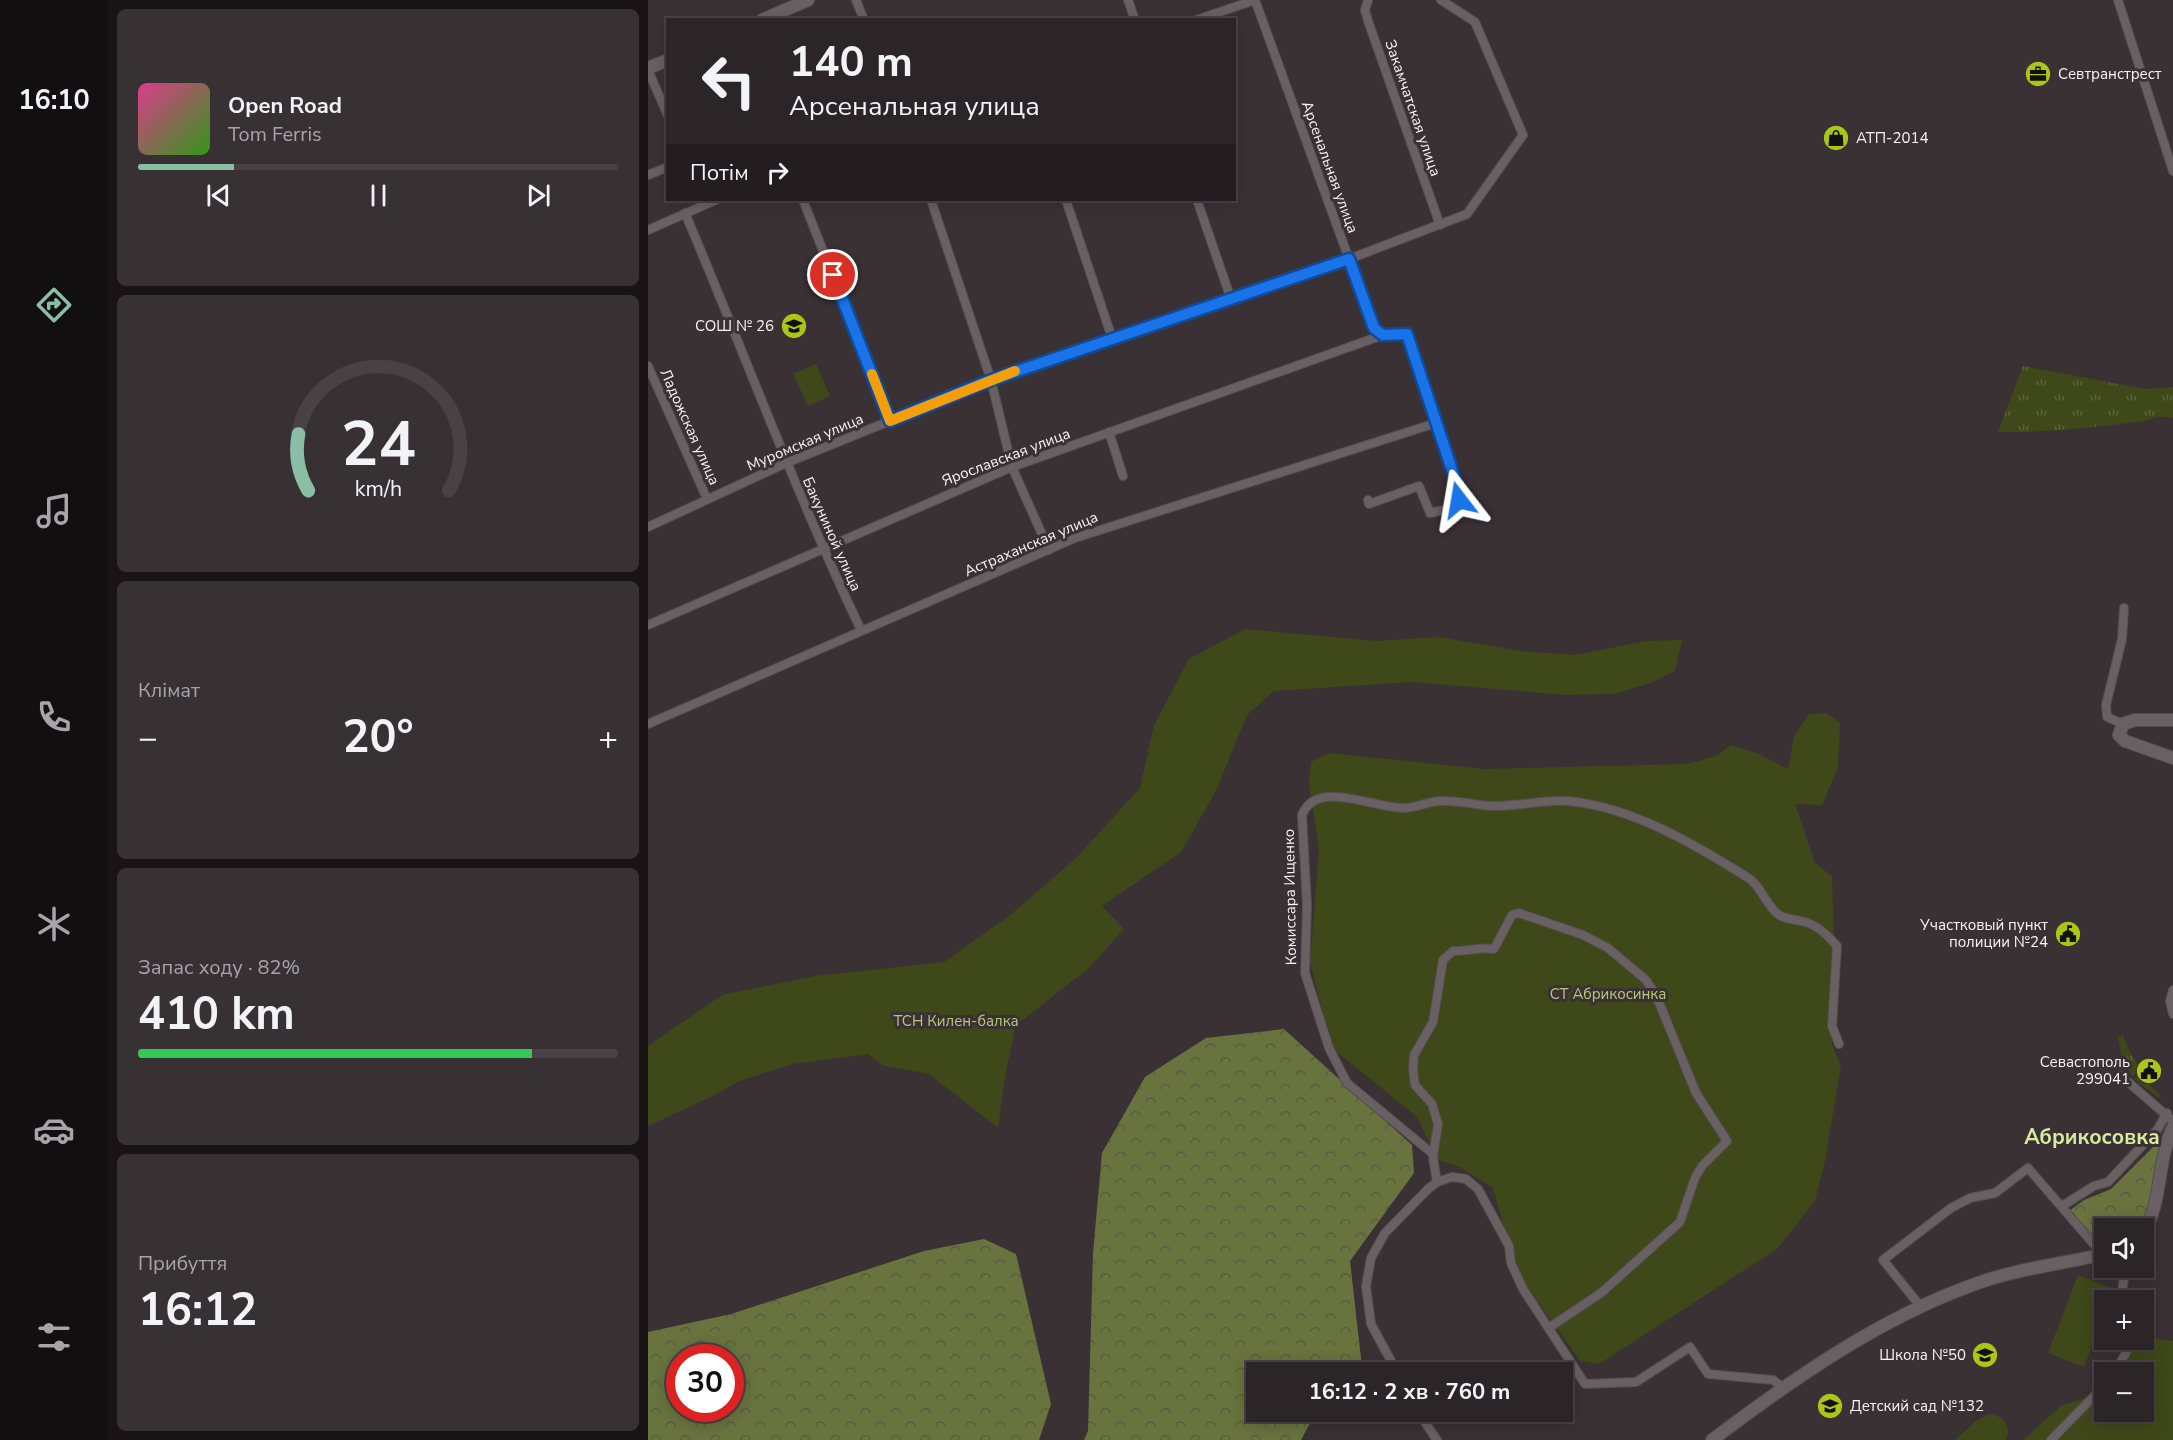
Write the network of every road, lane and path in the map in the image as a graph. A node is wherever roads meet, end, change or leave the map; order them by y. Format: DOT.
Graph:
graph roads {
  1 [pos="808,0"];
  2 [pos="856,0"];
  3 [pos="1128,0"];
  4 [pos="1255,0"];
  5 [pos="1368,0"];
  6 [pos="1441,0"];
  7 [pos="2118,0"];
  8 [pos="767,18"];
  9 [pos="863,18"];
  10 [pos="1134,18"];
  11 [pos="1202,18"];
  12 [pos="666,61"];
  13 [pos="648,69"];
  14 [pos="666,111"];
  15 [pos="666,168"];
  16 [pos="2173,171"];
  17 [pos="648,175"];
  18 [pos="714,201"];
  19 [pos="803,201"];
  20 [pos="931,201"];
  21 [pos="1066,201"];
  22 [pos="1197,201"];
  23 [pos="685,213"];
  24 [pos="1440,225"];
  25 [pos="648,230"];
  26 [pos="1349,259"];
  27 [pos="1231,299"];
  28 [pos="1383,335"];
  29 [pos="1112,338"];
  30 [pos="648,366"];
  31 [pos="991,380"];
  32 [pos="890,421"];
  33 [pos="1436,423"];
  34 [pos="1109,432"];
  35 [pos="786,462"];
  36 [pos="1012,467"];
  37 [pos="1123,476"];
  38 [pos="707,500"];
  39 [pos="1368,500"];
  40 [pos="648,527"];
  41 [pos="822,548"];
  42 [pos="1049,550"];
  43 [pos="2124,608"];
  44 [pos="648,625"];
  45 [pos="861,630"];
  46 [pos="2173,720"];
  47 [pos="648,724"];
  48 [pos="2121,729"];
  49 [pos="2173,758"];
  50 [pos="2173,990"];
  51 [pos="2173,1014"];
  52 [pos="1839,1044"];
  53 [pos="2120,1075"];
  54 [pos="2170,1117"];
  55 [pos="2173,1127"];
  56 [pos="1433,1154"];
  57 [pos="1437,1182"];
  58 [pos="2062,1206"];
  59 [pos="2150,1218"];
  60 [pos="2094,1243"];
  61 [pos="2094,1257"];
  62 [pos="1921,1307"];
  63 [pos="1550,1327"];
  64 [pos="1392,1362"];
  65 [pos="1782,1387"];
  66 [pos="2094,1396"];
  67 [pos="1425,1422"];
  68 [pos="1437,1440"];
  69 [pos="1712,1440"];
  70 [pos="2051,1440"];
  1 -- 8 [label="main road"];
  2 -- 9 [label="street"];
  3 -- 10 [label="street"];
  4 -- 11 [label="street"];
  4 -- 26 [label="street, Арсенальная улица"];
  5 -- 24 [label="street, Закамчатская улица"];
  6 -- 24 [label="street, Муромская улица"];
  7 -- 16 [label="street"];
  12 -- 13 [label="main road"];
  13 -- 14 [label="street"];
  15 -- 17 [label="street"];
  18 -- 23 [label="street"];
  19 -- 32 [label="street"];
  20 -- 31 [label="street"];
  21 -- 29 [label="street"];
  22 -- 27 [label="street"];
  23 -- 25 [label="street"];
  23 -- 35 [label="street, Бакуниной улица"];
  24 -- 26 [label="street, Муромская улица"];
  26 -- 27 [label="street, Муромская улица"];
  26 -- 28 [label="street, Арсенальная улица"];
  27 -- 29 [label="street, Муромская улица"];
  28 -- 33 [label="street"];
  28 -- 34 [label="street, Ярославская улица"];
  29 -- 31 [label="street, Муромская улица"];
  30 -- 38 [label="street, Ладожская улица"];
  31 -- 32 [label="street, Муромская улица"];
  31 -- 36 [label="street"];
  32 -- 35 [label="street, Муромская улица"];
  33 -- 39 [label="street"];
  33 -- 42 [label="street, Астраханская улица"];
  34 -- 36 [label="street, Ярославская улица"];
  34 -- 37 [label="street"];
  35 -- 38 [label="street, Муромская улица"];
  35 -- 41 [label="street, Бакуниной улица"];
  36 -- 41 [label="street, Ярославская улица"];
  36 -- 42 [label="street"];
  38 -- 40 [label="street, Муромская улица"];
  41 -- 44 [label="street, Ярославская улица"];
  41 -- 45 [label="street, Бакуниной улица"];
  42 -- 45 [label="street, Астраханская улица"];
  43 -- 48 [label="street"];
  45 -- 47 [label="street, Астраханская улица"];
  46 -- 48 [label="main road"];
  48 -- 49 [label="main road"];
  50 -- 51 [label="street"];
  52 -- 56 [label="street, Комиссара Ищенко"];
  53 -- 54 [label="street"];
  54 -- 58 [label="street"];
  55 -- 59 [label="main road"];
  56 -- 57 [label="street"];
  56 -- 63 [label="street"];
  57 -- 63 [label="street"];
  57 -- 64 [label="street"];
  58 -- 60 [label="street"];
  58 -- 62 [label="street"];
  61 -- 62 [label="main road"];
  62 -- 65 [label="main road"];
  63 -- 65 [label="street"];
  65 -- 69 [label="main road"];
  66 -- 70 [label="street"];
  67 -- 68 [label="street"];
}
